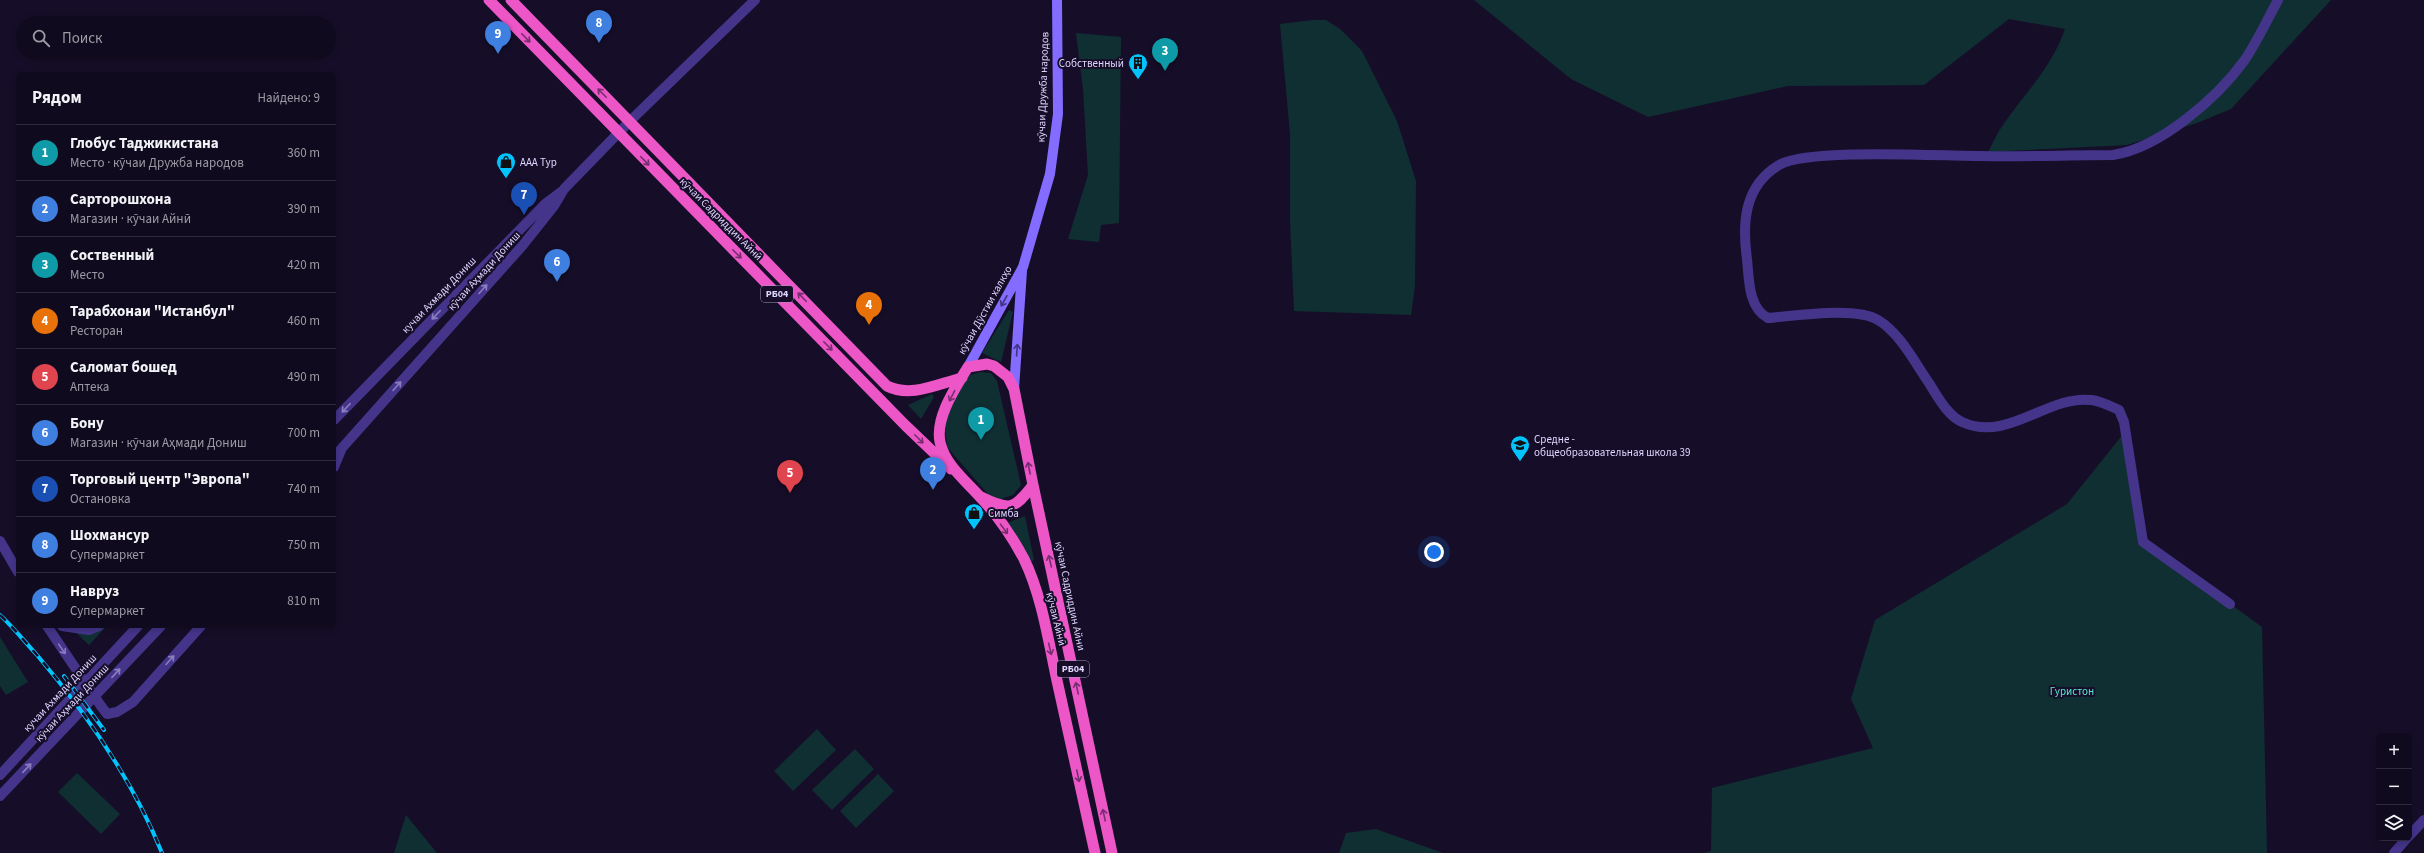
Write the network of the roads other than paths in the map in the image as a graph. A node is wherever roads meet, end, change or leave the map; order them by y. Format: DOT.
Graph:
graph roads {
  1 [pos="489,0"];
  2 [pos="511,0"];
  3 [pos="754,0"];
  4 [pos="1057,0"];
  5 [pos="2278,0"];
  6 [pos="630,121"];
  7 [pos="618,133"];
  8 [pos="564,189"];
  9 [pos="1023,267"];
  10 [pos="968,366"];
  11 [pos="962,378"];
  12 [pos="1014,389"];
  13 [pos="336,418"];
  14 [pos="342,447"];
  15 [pos="336,455"];
  16 [pos="336,462"];
  17 [pos="958,474"];
  18 [pos="1033,485"];
  19 [pos="981,497"];
  20 [pos="0,541"];
  21 [pos="16,569"];
  22 [pos="2230,604"];
  23 [pos="47,628"];
  24 [pos="68,628"];
  25 [pos="94,628"];
  26 [pos="136,628"];
  27 [pos="158,628"];
  28 [pos="198,628"];
  29 [pos="0,775"];
  30 [pos="0,796"];
  31 [pos="2424,820"];
  32 [pos="2412,833"];
  33 [pos="2404,841"];
  34 [pos="1095,853"];
  35 [pos="1112,853"];
  36 [pos="2394,853"];
  1 -- 7 [label="highway, кӯчаи Садриддин Айнӣ / РБ04, one-way"];
  6 -- 2 [label="highway, кӯчаи Садриддин Айнӣ / РБ04, one-way"];
  3 -- 6 [label="street, кӯчаи Аҳмади Дониш"];
  4 -- 9 [label="main road, кӯчаи Дружба народов"];
  5 -- 22 [label="street"];
  6 -- 7 [label="street, кӯчаи Аҳмади Дониш"];
  11 -- 6 [label="highway, кӯчаи Садриддин Айнӣ / РБ04, one-way"];
  7 -- 8 [label="street, кӯчаи Аҳмади Дониш"];
  7 -- 17 [label="highway, кӯчаи Садриддин Айнӣ / РБ04, one-way"];
  8 -- 13 [label="street, кучаи Ахмади Дониш, one-way"];
  14 -- 8 [label="street, кӯчаи Аҳмади Дониш, one-way"];
  9 -- 10 [label="main road, кӯчаи Дӯстии халкҳо, one-way"];
  12 -- 9 [label="main road, кӯчаи Дӯстии халкҳо, one-way"];
  10 -- 11 [label="highway, РБ04"];
  10 -- 12 [label="highway, РБ04"];
  11 -- 17 [label="highway, РБ04, one-way"];
  18 -- 12 [label="highway, РБ04, one-way"];
  14 -- 15 [label="street, кӯчаи Аҳмади Дониш"];
  14 -- 16 [label="street"];
  17 -- 19 [label="highway, РБ04"];
  18 -- 19 [label="highway, РБ04"];
  35 -- 18 [label="highway, кӯчаи Садриддин Айни / РБ04, one-way"];
  19 -- 34 [label="highway, кӯчаи Айнӣ / РБ04, one-way"];
  20 -- 21 [label="street"];
  23 -- 28 [label="street, one-way, bridge"];
  24 -- 25 [label="street"];
  26 -- 29 [label="street, кучаи Ахмади Дониш"];
  30 -- 27 [label="street, кӯчаи Аҳмади Дониш, one-way"];
  31 -- 32 [label="street"];
  33 -- 36 [label="street"];
}
